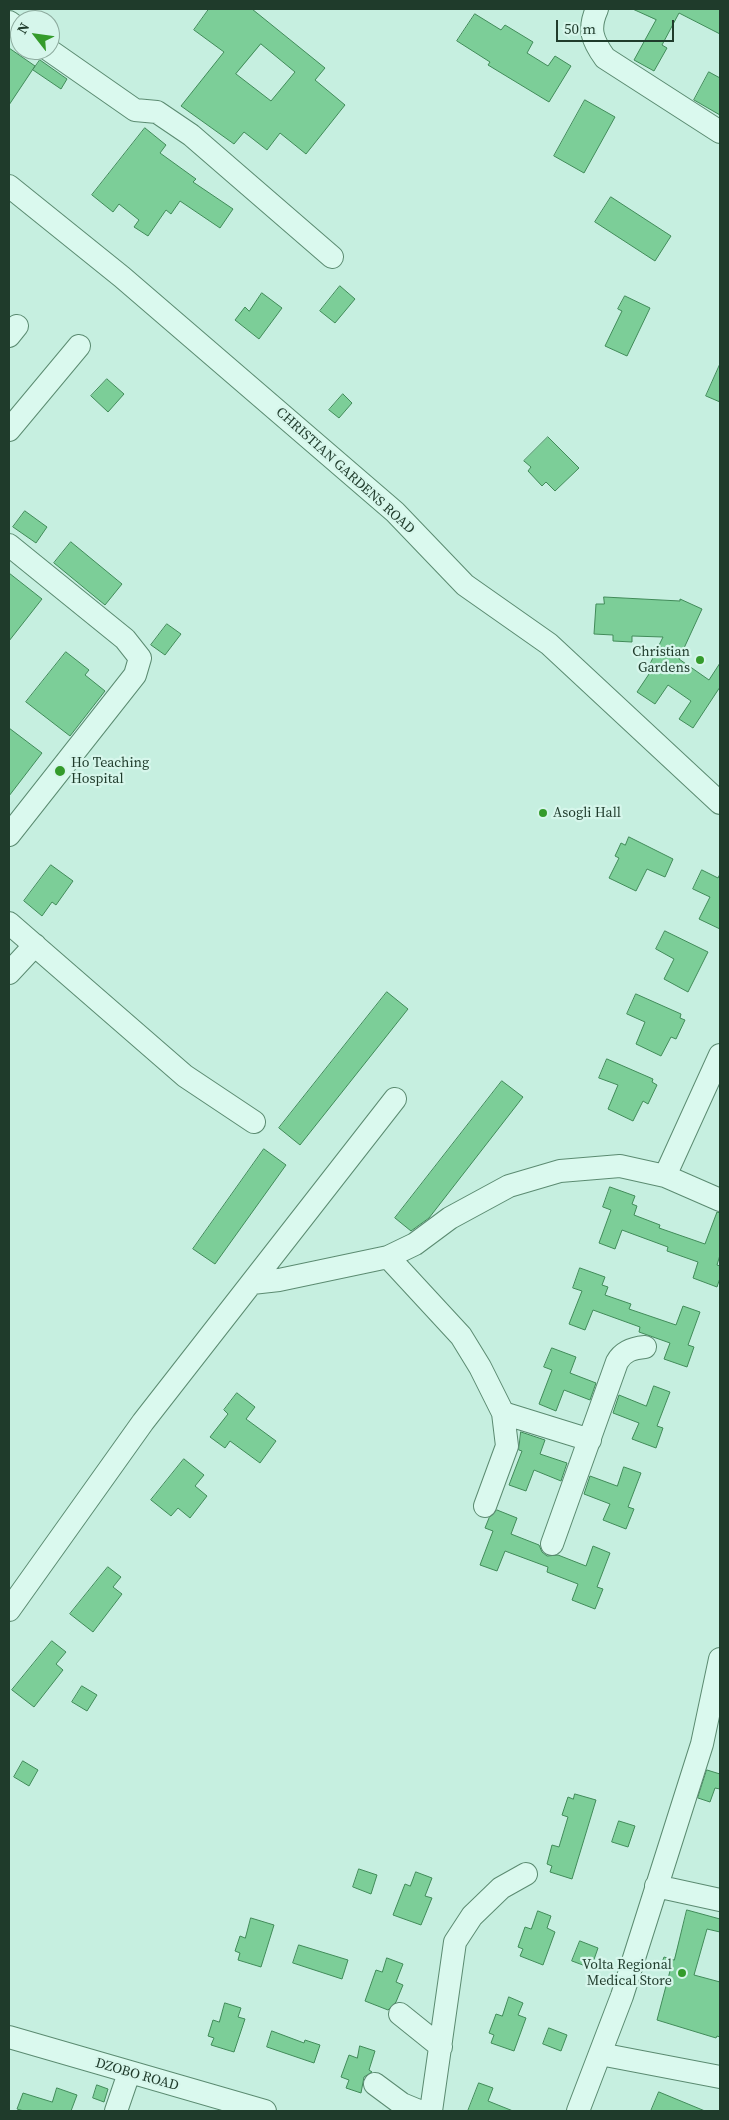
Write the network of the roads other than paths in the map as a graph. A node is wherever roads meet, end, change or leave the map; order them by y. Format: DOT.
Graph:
graph roads {
  1 [pos="597,9"];
  2 [pos="60,58"];
  3 [pos="720,132"];
  4 [pos="9,186"];
  5 [pos="332,257"];
  6 [pos="79,346"];
  7 [pos="9,430"];
  8 [pos="9,545"];
  9 [pos="720,803"];
  10 [pos="9,835"];
  11 [pos="9,923"];
  12 [pos="35,945"];
  13 [pos="9,973"];
  14 [pos="720,1055"];
  15 [pos="395,1100"];
  16 [pos="254,1122"];
  17 [pos="666,1176"];
  18 [pos="720,1200"];
  19 [pos="388,1257"];
  20 [pos="252,1283"];
  21 [pos="644,1346"];
  22 [pos="503,1413"];
  23 [pos="590,1440"];
  24 [pos="485,1506"];
  25 [pos="552,1544"];
  26 [pos="9,1610"];
  27 [pos="720,1659"];
  28 [pos="526,1874"];
  29 [pos="656,1886"];
  30 [pos="720,1900"];
  31 [pos="400,2014"];
  32 [pos="9,2037"];
  33 [pos="441,2047"];
  34 [pos="600,2054"];
  35 [pos="129,2073"];
  36 [pos="720,2077"];
  37 [pos="375,2084"];
  38 [pos="116,2111"];
  39 [pos="265,2111"];
  40 [pos="419,2111"];
  41 [pos="431,2111"];
  42 [pos="578,2111"];
  1 -- 3 [label="street"];
  2 -- 5 [label="street"];
  4 -- 9 [label="street, CHRISTIAN GARDENS ROAD"];
  6 -- 7 [label="street"];
  8 -- 10 [label="street"];
  11 -- 12 [label="street"];
  12 -- 13 [label="street"];
  12 -- 16 [label="street"];
  14 -- 17 [label="street"];
  15 -- 20 [label="street"];
  17 -- 18 [label="street"];
  17 -- 19 [label="street"];
  19 -- 20 [label="street"];
  19 -- 22 [label="street"];
  20 -- 26 [label="street"];
  21 -- 23 [label="street"];
  22 -- 23 [label="street"];
  22 -- 24 [label="street"];
  23 -- 25 [label="street"];
  27 -- 29 [label="street"];
  28 -- 33 [label="street"];
  29 -- 30 [label="street"];
  29 -- 34 [label="street"];
  31 -- 33 [label="street"];
  32 -- 35 [label="street, DZOBO ROAD"];
  33 -- 41 [label="street"];
  34 -- 36 [label="street"];
  34 -- 42 [label="street"];
  35 -- 38 [label="street"];
  35 -- 39 [label="street, DZOBO ROAD"];
  37 -- 40 [label="street"];
}
